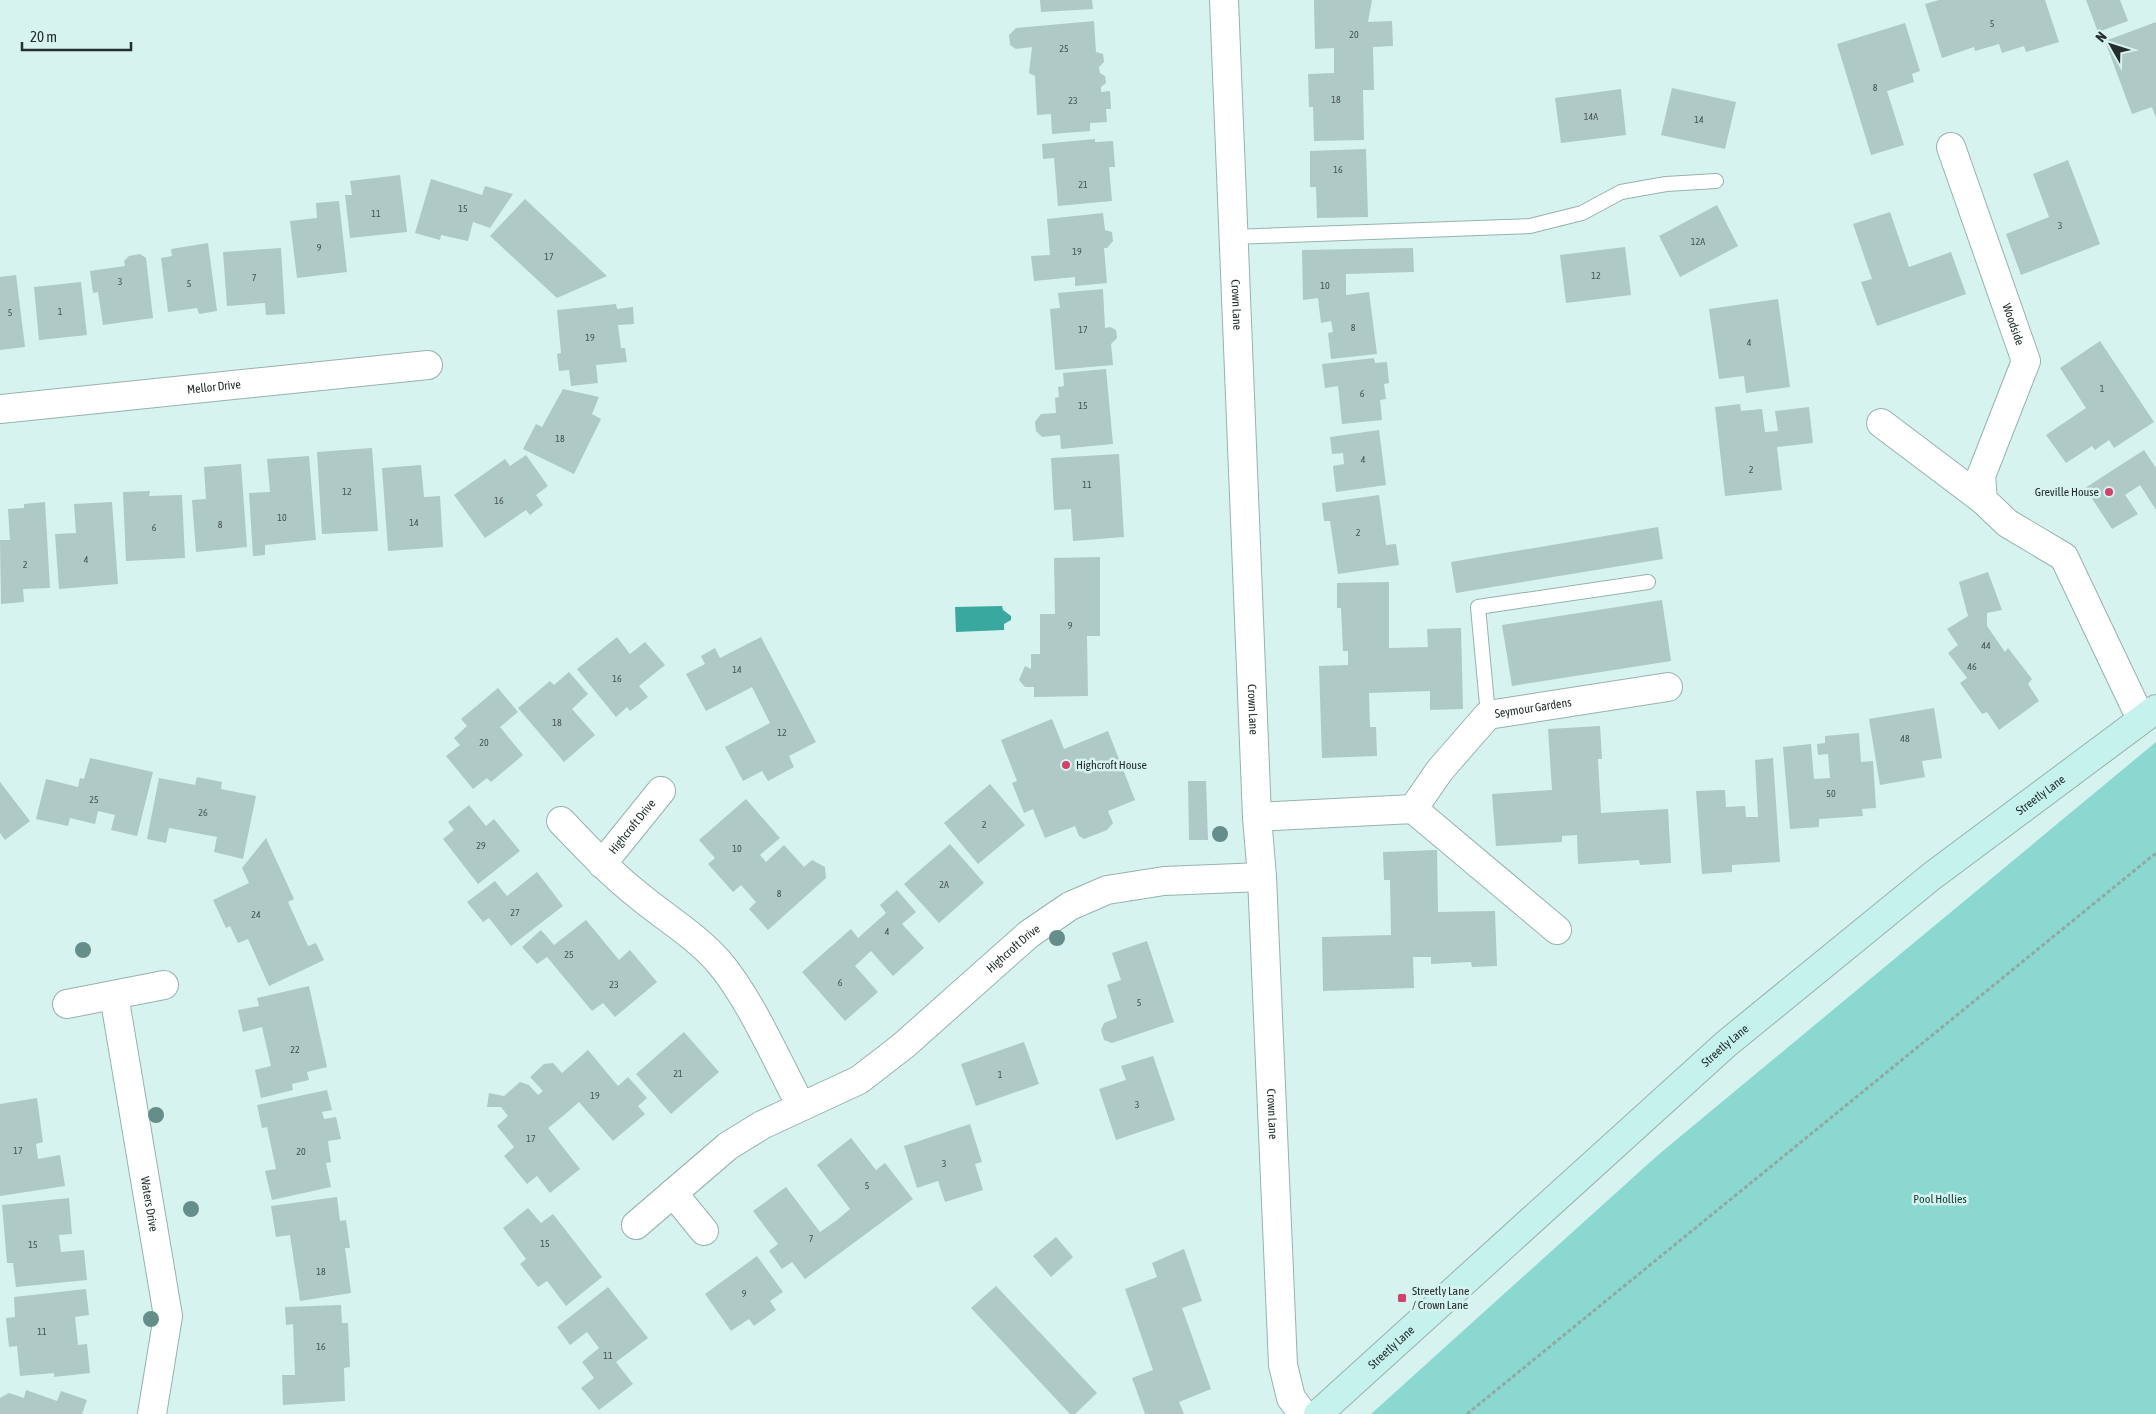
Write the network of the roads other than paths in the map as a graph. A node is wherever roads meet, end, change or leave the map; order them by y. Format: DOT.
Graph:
graph roads {
  1 [pos="1224,0"];
  2 [pos="1951,147"];
  3 [pos="1716,181"];
  4 [pos="1233,236"];
  5 [pos="428,365"];
  6 [pos="0,409"];
  7 [pos="1881,423"];
  8 [pos="1983,500"];
  9 [pos="1648,582"];
  10 [pos="1668,686"];
  11 [pos="2148,714"];
  12 [pos="1488,715"];
  13 [pos="661,790"];
  14 [pos="1413,809"];
  15 [pos="1257,818"];
  16 [pos="561,822"];
  17 [pos="602,864"];
  18 [pos="1262,877"];
  19 [pos="1557,930"];
  20 [pos="164,984"];
  21 [pos="114,995"];
  22 [pos="67,1004"];
  23 [pos="801,1106"];
  24 [pos="673,1194"];
  25 [pos="636,1225"];
  26 [pos="704,1231"];
  27 [pos="152,1414"];
  28 [pos="1303,1414"];
  29 [pos="1318,1414"];
  1 -- 4 [label="street, Crown Lane"];
  2 -- 8 [label="street, Woodside"];
  3 -- 4 [label="lane"];
  4 -- 15 [label="street, Crown Lane"];
  5 -- 6 [label="street, Mellor Drive"];
  7 -- 8 [label="street"];
  8 -- 11 [label="street"];
  9 -- 12 [label="lane"];
  10 -- 12 [label="street, Seymour Gardens"];
  11 -- 29 [label="main road, Streetly Lane"];
  12 -- 14 [label="street, Seymour Gardens"];
  13 -- 17 [label="street, Highcroft Drive"];
  14 -- 15 [label="street"];
  14 -- 19 [label="street"];
  15 -- 18 [label="street, Crown Lane"];
  16 -- 17 [label="street, Highcroft Drive"];
  17 -- 23 [label="street, Highcroft Drive"];
  18 -- 23 [label="street, Highcroft Drive"];
  18 -- 28 [label="street, Crown Lane"];
  20 -- 21 [label="street"];
  21 -- 22 [label="street"];
  21 -- 27 [label="street, Waters Drive"];
  23 -- 24 [label="street, Highcroft Drive"];
  24 -- 25 [label="street, Highcroft Drive"];
  24 -- 26 [label="street"];
}
